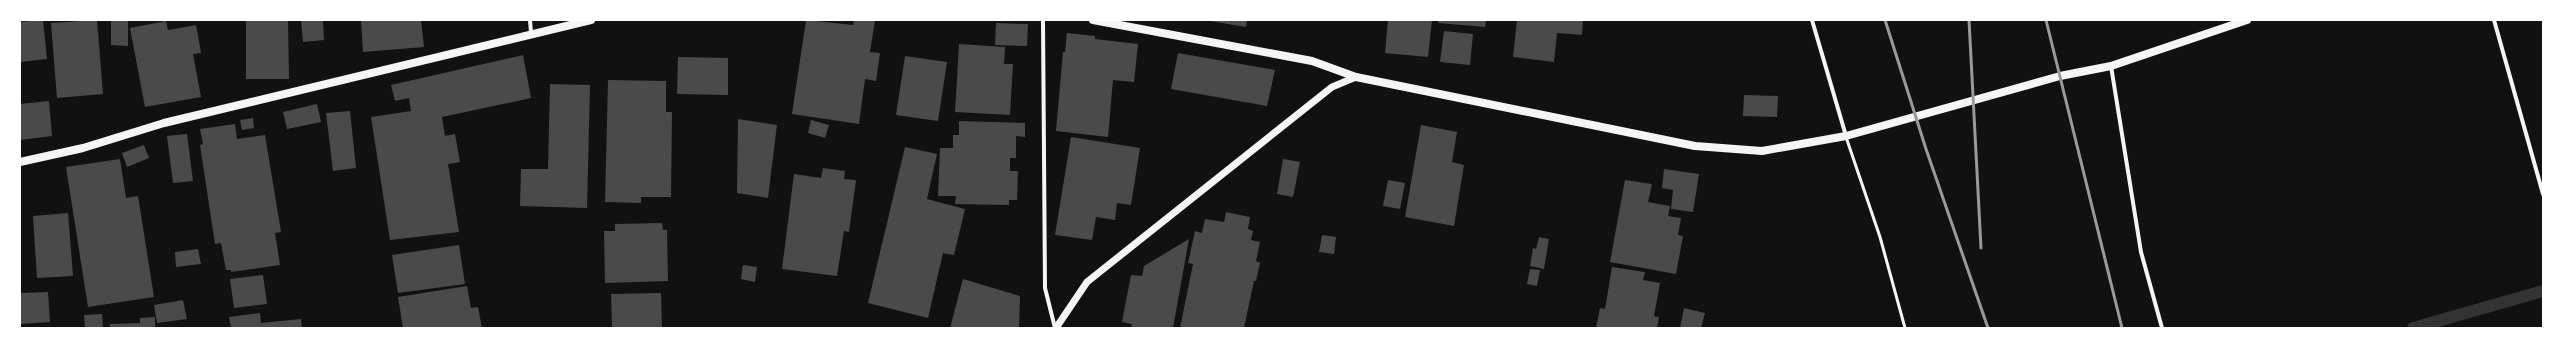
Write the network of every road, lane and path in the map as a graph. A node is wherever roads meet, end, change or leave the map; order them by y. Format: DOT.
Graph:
graph roads {
  1 [pos="530,20"];
  2 [pos="591,20"];
  3 [pos="1043,20"];
  4 [pos="1093,20"];
  5 [pos="1812,20"];
  6 [pos="2246,20"];
  7 [pos="2494,20"];
  8 [pos="531,33"];
  9 [pos="2111,66"];
  10 [pos="1356,78"];
  11 [pos="1846,136"];
  12 [pos="20,162"];
  13 [pos="2543,194"];
  14 [pos="1055,328"];
  15 [pos="1905,328"];
  16 [pos="2162,328"];
  1 -- 8 [label="street"];
  2 -- 8 [label="main road"];
  3 -- 14 [label="street"];
  4 -- 10 [label="main road"];
  5 -- 11 [label="street"];
  6 -- 9 [label="main road"];
  7 -- 13 [label="street"];
  8 -- 12 [label="main road"];
  9 -- 11 [label="main road"];
  9 -- 16 [label="street"];
  10 -- 11 [label="main road"];
  10 -- 14 [label="street"];
  11 -- 15 [label="lane"];
}
